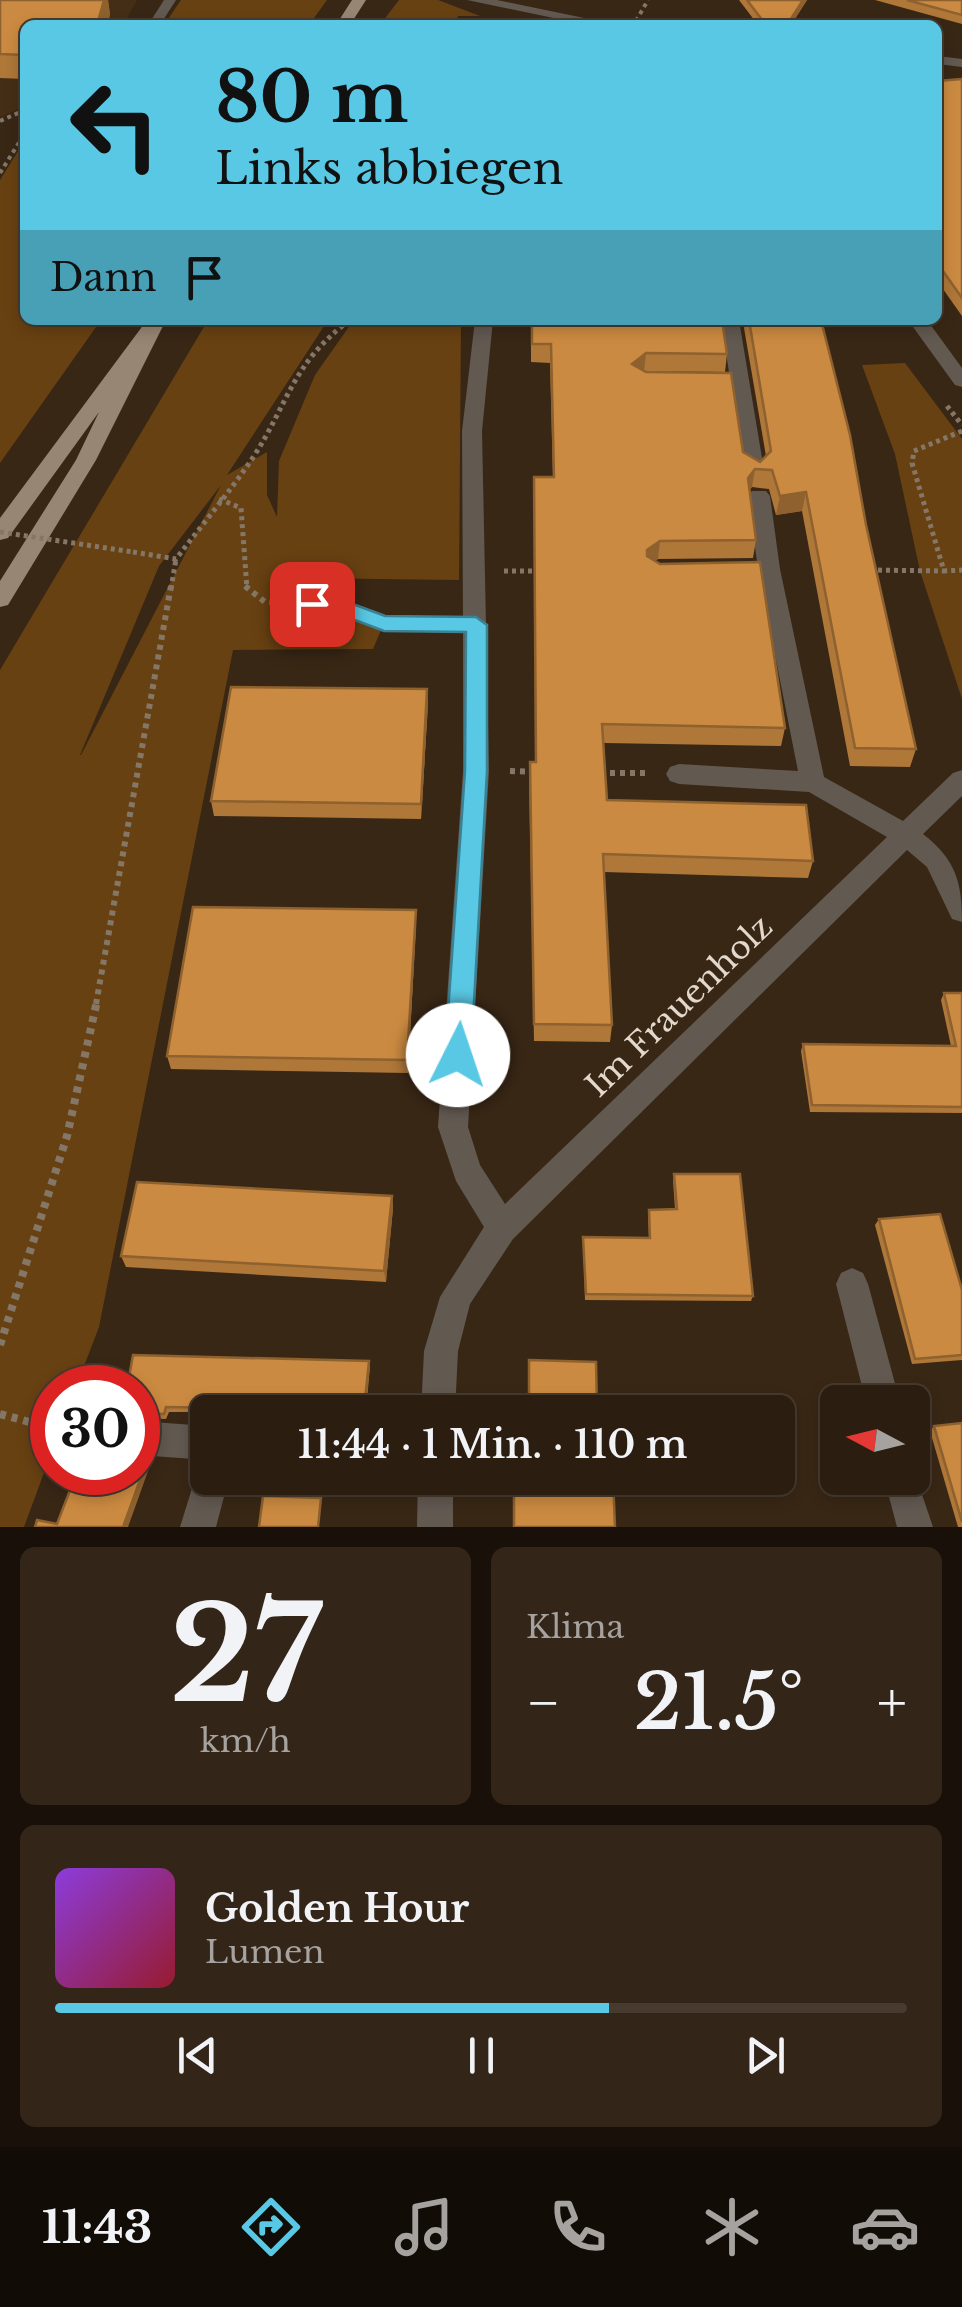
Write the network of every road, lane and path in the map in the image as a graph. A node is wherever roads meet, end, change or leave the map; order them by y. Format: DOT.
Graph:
graph roads {
  1 [pos="474,0"];
  2 [pos="561,20"];
  3 [pos="20,140"];
  4 [pos="0,173"];
  5 [pos="343,325"];
  6 [pos="483,325"];
  7 [pos="730,325"];
  8 [pos="921,325"];
  9 [pos="152,328"];
  10 [pos="962,382"];
  11 [pos="962,431"];
  12 [pos="754,470"];
  13 [pos="758,496"];
  14 [pos="220,499"];
  15 [pos="0,533"];
  16 [pos="176,559"];
  17 [pos="866,570"];
  18 [pos="962,570"];
  19 [pos="476,571"];
  20 [pos="548,571"];
  21 [pos="944,571"];
  22 [pos="0,599"];
  23 [pos="312,604"];
  24 [pos="476,625"];
  25 [pos="476,771"];
  26 [pos="550,772"];
  27 [pos="587,772"];
  28 [pos="679,774"];
  29 [pos="962,780"];
  30 [pos="813,782"];
  31 [pos="906,834"];
  32 [pos="962,911"];
  33 [pos="502,1228"];
  34 [pos="852,1284"];
  35 [pos="0,1345"];
  36 [pos="879,1385"];
  37 [pos="439,1395"];
  38 [pos="0,1414"];
  39 [pos="30,1422"];
  40 [pos="160,1440"];
  41 [pos="190,1442"];
  42 [pos="206,1495"];
  43 [pos="436,1495"];
  44 [pos="907,1495"];
  45 [pos="198,1527"];
  46 [pos="435,1527"];
  47 [pos="915,1527"];
  1 -- 2 [label="street"];
  3 -- 4 [label="path"];
  5 -- 14 [label="path"];
  6 -- 19 [label="street"];
  7 -- 12 [label="street"];
  8 -- 10 [label="street"];
  9 -- 15 [label="main road"];
  9 -- 22 [label="main road"];
  11 -- 21 [label="path"];
  13 -- 30 [label="street"];
  14 -- 16 [label="path"];
  14 -- 23 [label="path"];
  15 -- 16 [label="path, bridge"];
  16 -- 35 [label="path"];
  17 -- 21 [label="path"];
  18 -- 21 [label="path"];
  19 -- 20 [label="path"];
  19 -- 24 [label="street"];
  23 -- 24 [label="street"];
  24 -- 25 [label="street"];
  25 -- 26 [label="path"];
  25 -- 33 [label="street"];
  27 -- 28 [label="path"];
  28 -- 30 [label="street"];
  29 -- 31 [label="street, Im Frauenholz"];
  30 -- 31 [label="street"];
  31 -- 32 [label="street"];
  31 -- 33 [label="street, Im Frauenholz"];
  33 -- 37 [label="street, Im Frauenholz"];
  34 -- 36 [label="street"];
  38 -- 39 [label="path"];
  40 -- 41 [label="street"];
  42 -- 45 [label="street"];
  43 -- 46 [label="street"];
  44 -- 47 [label="street"];
}
